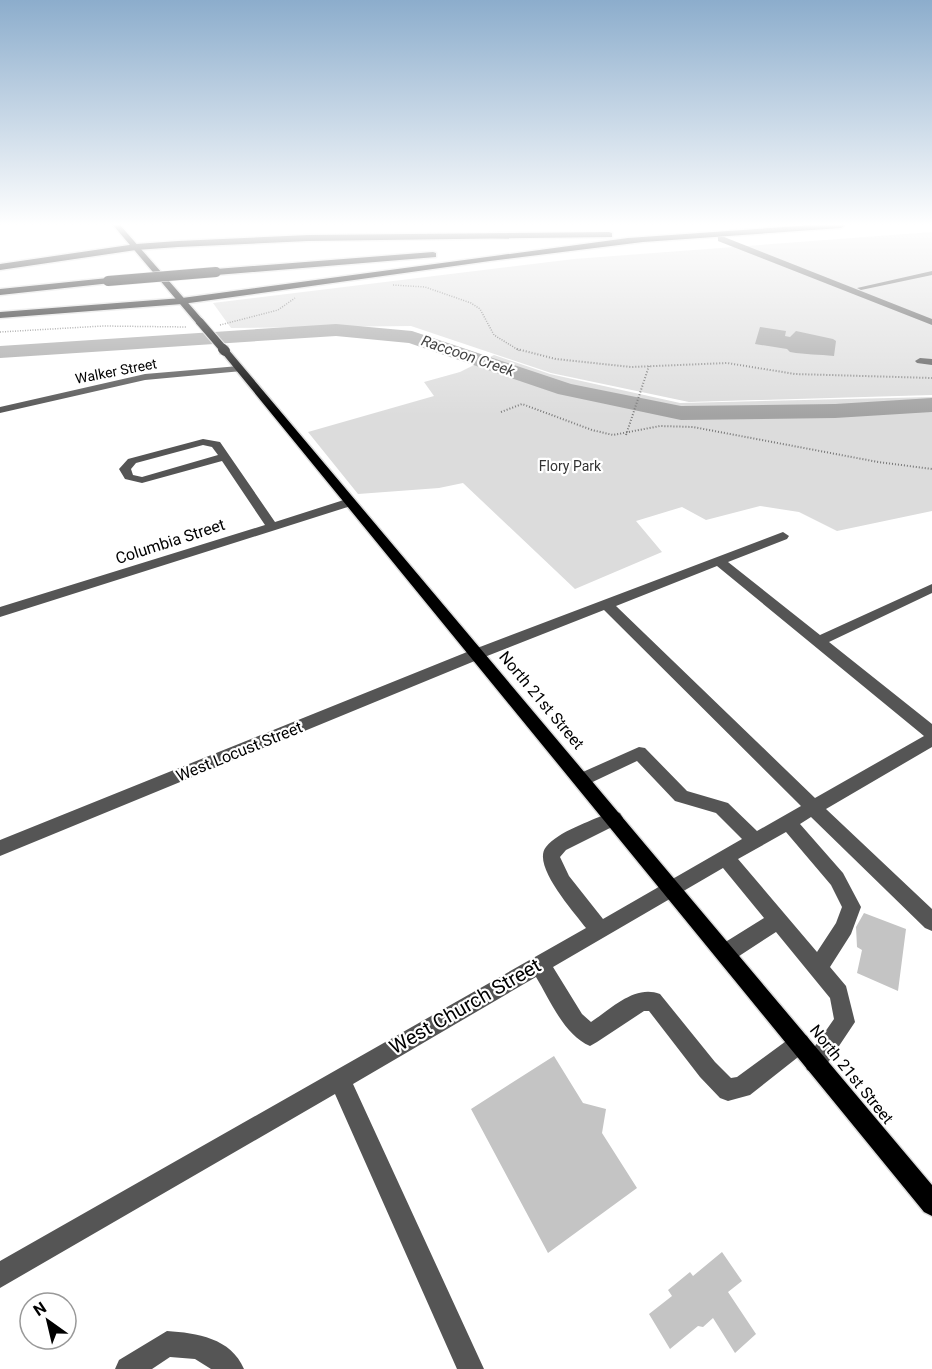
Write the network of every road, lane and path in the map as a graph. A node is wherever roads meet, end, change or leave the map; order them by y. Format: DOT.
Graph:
graph roads {
  1 [pos="23,289"];
  2 [pos="172,289"];
  3 [pos="269,289"];
  4 [pos="433,289"];
  5 [pos="848,289"];
  6 [pos="0,292"];
  7 [pos="299,296"];
  8 [pos="182,301"];
  9 [pos="0,315"];
  10 [pos="932,322"];
  11 [pos="196,324"];
  12 [pos="211,326"];
  13 [pos="0,332"];
  14 [pos="920,361"];
  15 [pos="932,362"];
  16 [pos="649,366"];
  17 [pos="239,369"];
  18 [pos="932,378"];
  19 [pos="0,410"];
  20 [pos="501,412"];
  21 [pos="626,435"];
  22 [pos="225,457"];
  23 [pos="932,469"];
  24 [pos="350,502"];
  25 [pos="271,525"];
  26 [pos="783,536"];
  27 [pos="719,561"];
  28 [pos="932,588"];
  29 [pos="606,604"];
  30 [pos="1,608"];
  31 [pos="818,642"];
  32 [pos="477,654"];
  33 [pos="932,733"];
  34 [pos="932,739"];
  35 [pos="582,780"];
  36 [pos="811,808"];
  37 [pos="614,818"];
  38 [pos="787,821"];
  39 [pos="755,840"];
  40 [pos="0,848"];
  41 [pos="725,857"];
  42 [pos="671,887"];
  43 [pos="777,920"];
  44 [pos="932,922"];
  45 [pos="599,929"];
  46 [pos="726,953"];
  47 [pos="539,964"];
  48 [pos="818,968"];
  49 [pos="800,1043"];
  50 [pos="815,1062"];
  51 [pos="339,1079"];
  52 [pos="932,1204"];
  53 [pos="0,1275"];
  54 [pos="128,1369"];
  55 [pos="231,1369"];
  56 [pos="471,1369"];
  1 -- 6 [label="highway"];
  2 -- 8 [label="main road, North 21st Street"];
  3 -- 8 [label="highway"];
  4 -- 16 [label="path"];
  5 -- 10 [label="street"];
  7 -- 12 [label="path"];
  8 -- 9 [label="highway"];
  8 -- 11 [label="main road, North 21st Street"];
  11 -- 13 [label="path"];
  11 -- 17 [label="main road, North 21st Street, bridge"];
  14 -- 15 [label="street"];
  16 -- 18 [label="path"];
  16 -- 21 [label="path"];
  17 -- 19 [label="street, Walker Street"];
  17 -- 24 [label="main road, North 21st Street"];
  20 -- 21 [label="path"];
  21 -- 23 [label="path"];
  22 -- 22 [label="street"];
  22 -- 25 [label="street"];
  24 -- 25 [label="street, Columbia Street"];
  24 -- 32 [label="main road, North 21st Street"];
  25 -- 30 [label="street, Columbia Street"];
  26 -- 27 [label="street, West Locust Street"];
  27 -- 29 [label="street, West Locust Street"];
  27 -- 31 [label="street"];
  28 -- 31 [label="street"];
  29 -- 32 [label="street, West Locust Street"];
  29 -- 36 [label="street"];
  31 -- 33 [label="street"];
  32 -- 35 [label="main road, North 21st Street"];
  32 -- 40 [label="street, West Locust Street"];
  34 -- 36 [label="street, West Church Street"];
  35 -- 37 [label="main road, North 21st Street"];
  35 -- 39 [label="street"];
  36 -- 38 [label="street, West Church Street"];
  36 -- 44 [label="street"];
  37 -- 42 [label="main road, North 21st Street"];
  37 -- 45 [label="street"];
  38 -- 39 [label="street, West Church Street"];
  38 -- 48 [label="street"];
  39 -- 41 [label="street, West Church Street"];
  41 -- 42 [label="street, West Church Street"];
  41 -- 43 [label="street"];
  42 -- 45 [label="street, West Church Street"];
  42 -- 46 [label="main road, North 21st Street"];
  43 -- 46 [label="street"];
  43 -- 48 [label="street"];
  45 -- 47 [label="street, West Church Street"];
  46 -- 49 [label="main road, North 21st Street"];
  47 -- 49 [label="street"];
  47 -- 51 [label="street, West Church Street"];
  48 -- 50 [label="street"];
  49 -- 50 [label="main road, North 21st Street"];
  50 -- 52 [label="main road, North 21st Street"];
  51 -- 53 [label="street, West Church Street"];
  51 -- 56 [label="street"];
  54 -- 55 [label="street"];
}
